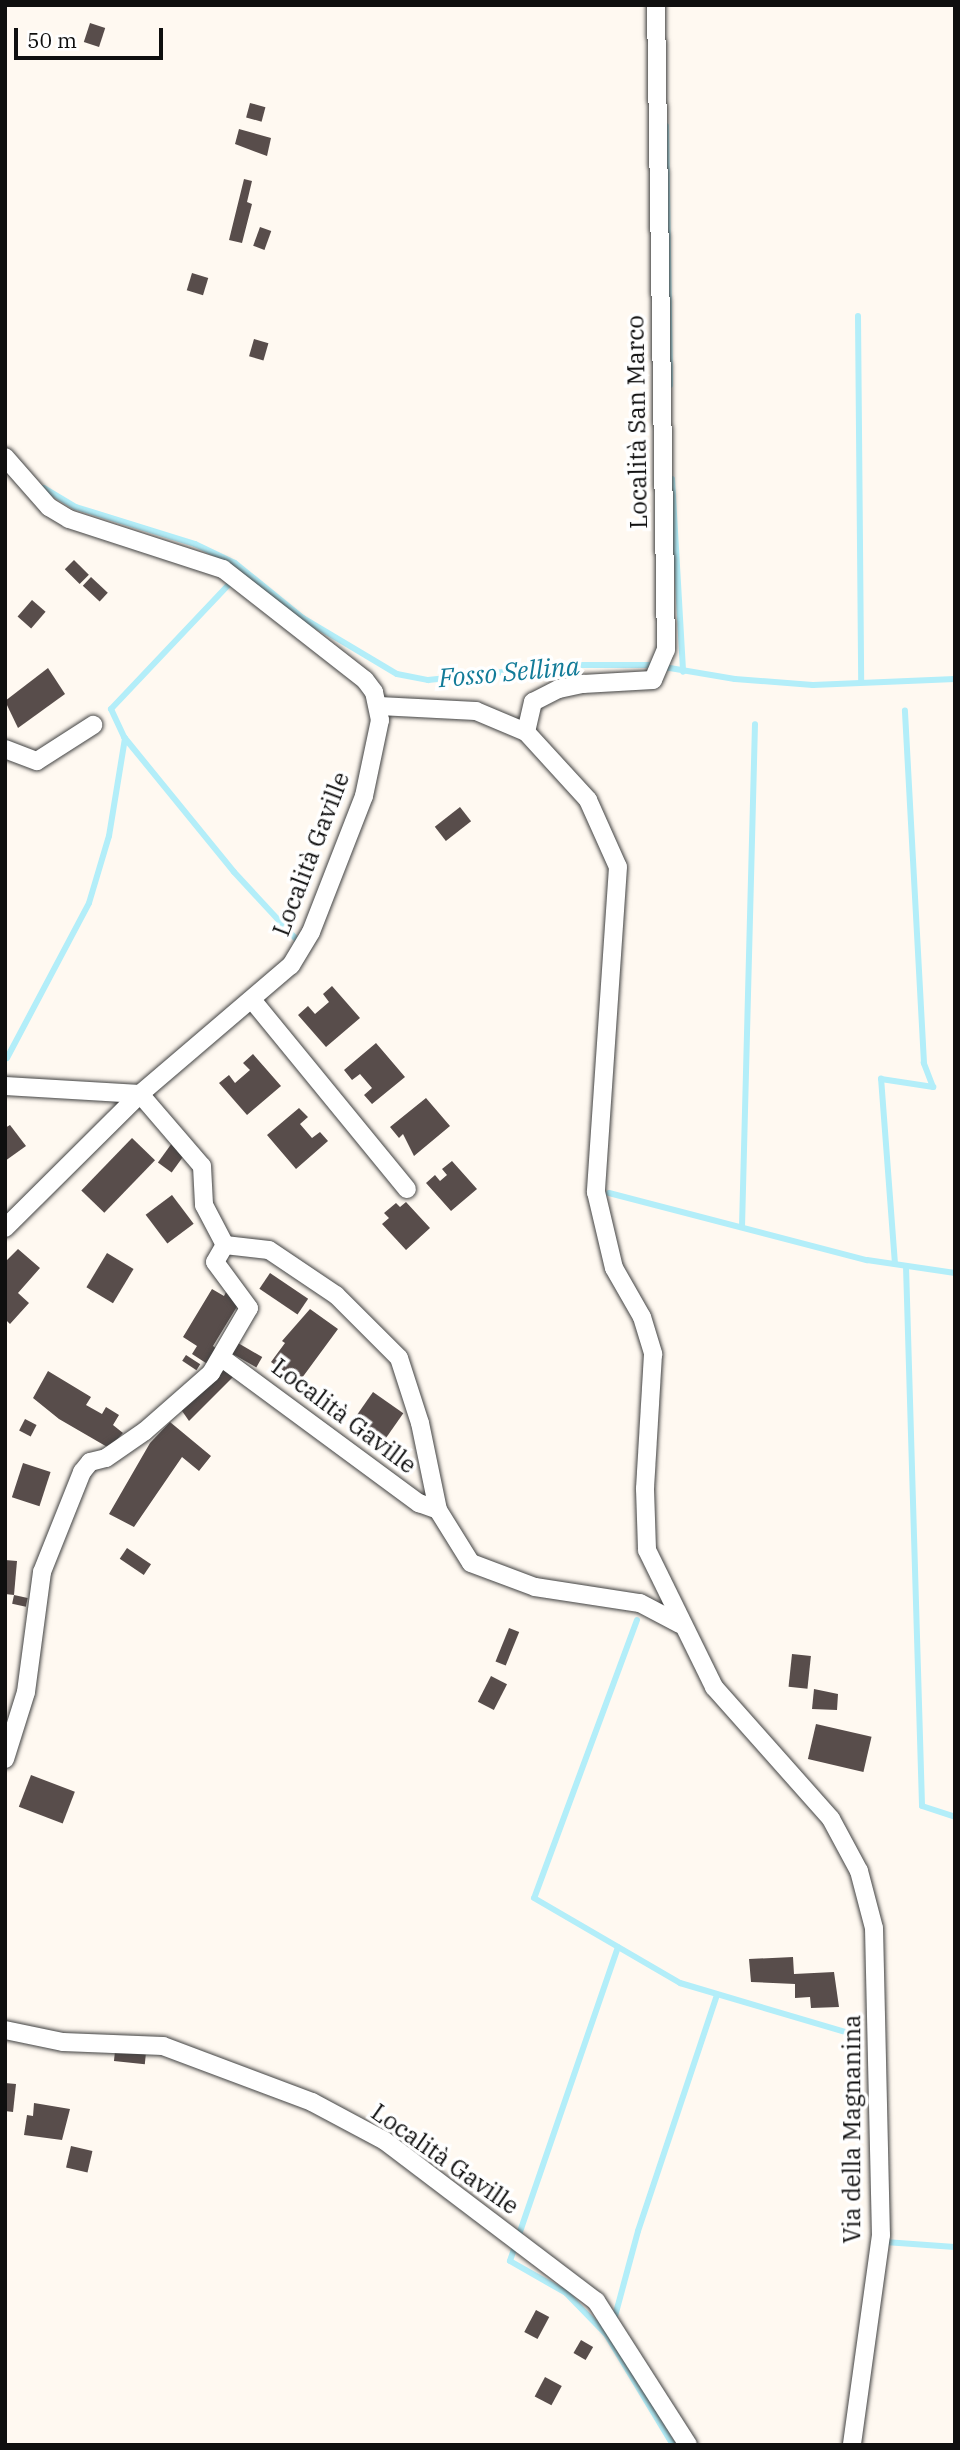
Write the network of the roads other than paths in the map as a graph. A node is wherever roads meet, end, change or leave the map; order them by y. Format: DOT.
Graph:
graph roads {
  1 [pos="656,5"];
  2 [pos="5,457"];
  3 [pos="379,706"];
  4 [pos="93,725"];
  5 [pos="526,732"];
  6 [pos="5,749"];
  7 [pos="253,1001"];
  8 [pos="5,1086"];
  9 [pos="140,1094"];
  10 [pos="407,1189"];
  11 [pos="5,1228"];
  12 [pos="225,1245"];
  13 [pos="222,1358"];
  14 [pos="438,1510"];
  15 [pos="680,1624"];
  16 [pos="5,1759"];
  17 [pos="5,2030"];
  18 [pos="688,2445"];
  19 [pos="852,2445"];
  1 -- 5 [label="street, Località San Marco"];
  2 -- 3 [label="street"];
  3 -- 5 [label="street"];
  3 -- 7 [label="street, Località Gaville"];
  4 -- 6 [label="street"];
  5 -- 15 [label="street, Via della Magnanina"];
  7 -- 9 [label="street, Località Gaville"];
  7 -- 10 [label="street"];
  8 -- 9 [label="street"];
  9 -- 11 [label="street, Località Gaville"];
  9 -- 12 [label="street"];
  12 -- 13 [label="street"];
  12 -- 14 [label="street, Località Gaville"];
  13 -- 14 [label="street, Località Gaville"];
  13 -- 16 [label="street"];
  14 -- 15 [label="street, Località Gaville"];
  15 -- 19 [label="street, Via della Magnanina"];
  17 -- 18 [label="street, Località Gaville"];
}
